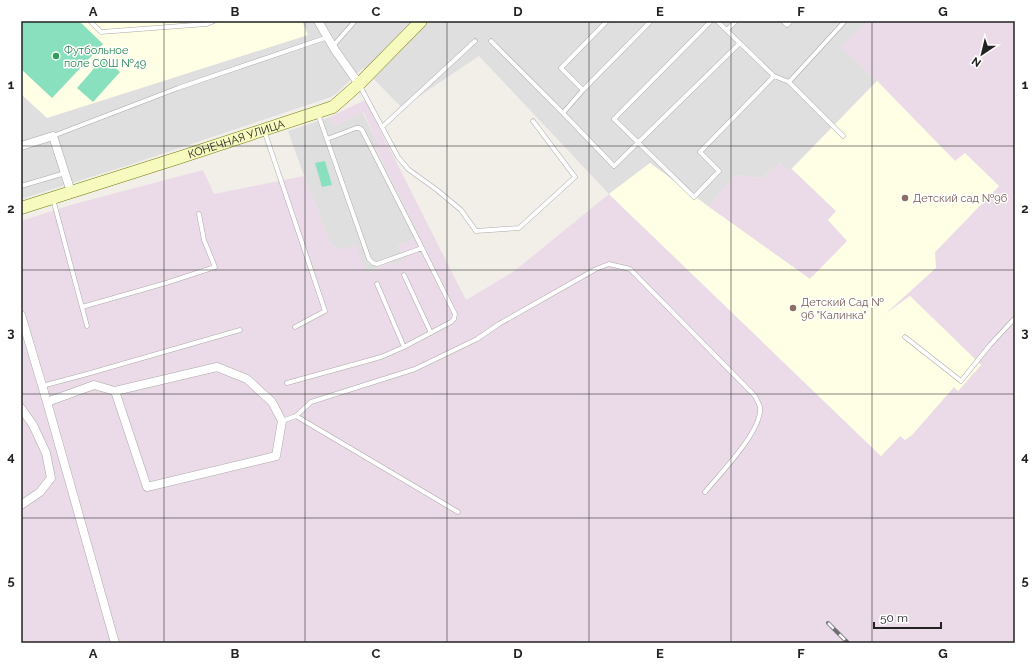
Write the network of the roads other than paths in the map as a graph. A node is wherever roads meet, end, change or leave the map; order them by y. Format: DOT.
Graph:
graph roads {
  1 [pos="90,21"];
  2 [pos="214,21"];
  3 [pos="318,21"];
  4 [pos="355,21"];
  5 [pos="421,21"];
  6 [pos="607,21"];
  7 [pos="651,21"];
  8 [pos="711,21"];
  9 [pos="718,21"];
  10 [pos="736,21"];
  11 [pos="783,21"];
  12 [pos="791,21"];
  13 [pos="845,21"];
  14 [pos="727,30"];
  15 [pos="328,38"];
  16 [pos="475,41"];
  17 [pos="491,41"];
  18 [pos="740,43"];
  19 [pos="332,46"];
  20 [pos="774,76"];
  21 [pos="789,82"];
  22 [pos="359,84"];
  23 [pos="583,90"];
  24 [pos="318,112"];
  25 [pos="563,113"];
  26 [pos="533,121"];
  27 [pos="382,127"];
  28 [pos="264,130"];
  29 [pos="54,136"];
  30 [pos="843,136"];
  31 [pos="327,139"];
  32 [pos="638,143"];
  33 [pos="21,146"];
  34 [pos="65,173"];
  35 [pos="21,186"];
  36 [pos="71,192"];
  37 [pos="53,198"];
  38 [pos="21,208"];
  39 [pos="199,214"];
  40 [pos="422,248"];
  41 [pos="404,275"];
  42 [pos="377,284"];
  43 [pos="82,307"];
  44 [pos="21,315"];
  45 [pos="1015,318"];
  46 [pos="87,326"];
  47 [pos="295,327"];
  48 [pos="240,330"];
  49 [pos="431,333"];
  50 [pos="905,337"];
  51 [pos="404,347"];
  52 [pos="287,383"];
  53 [pos="42,386"];
  54 [pos="115,391"];
  55 [pos="47,402"];
  56 [pos="21,408"];
  57 [pos="296,416"];
  58 [pos="282,421"];
  59 [pos="705,492"];
  60 [pos="21,505"];
  61 [pos="458,512"];
  62 [pos="114,643"];
  1 -- 2 [label="lane"];
  3 -- 15 [label="street"];
  4 -- 19 [label="lane"];
  5 -- 22 [label="street, КОНЕЧНАЯ УЛИЦА"];
  6 -- 23 [label="lane"];
  7 -- 23 [label="lane"];
  8 -- 32 [label="lane"];
  9 -- 14 [label="lane"];
  10 -- 14 [label="lane"];
  11 -- 12 [label="lane"];
  13 -- 21 [label="lane"];
  14 -- 18 [label="lane"];
  15 -- 19 [label="street"];
  15 -- 29 [label="lane"];
  16 -- 27 [label="lane"];
  17 -- 25 [label="lane"];
  18 -- 20 [label="lane"];
  18 -- 32 [label="lane"];
  19 -- 22 [label="street"];
  20 -- 21 [label="lane"];
  20 -- 32 [label="lane"];
  21 -- 30 [label="lane"];
  22 -- 24 [label="street, КОНЕЧНАЯ УЛИЦА"];
  22 -- 27 [label="lane"];
  23 -- 25 [label="lane"];
  24 -- 28 [label="street, КОНЕЧНАЯ УЛИЦА"];
  24 -- 31 [label="lane"];
  25 -- 32 [label="lane"];
  26 -- 27 [label="lane"];
  28 -- 36 [label="street, КОНЕЧНАЯ УЛИЦА"];
  28 -- 47 [label="lane"];
  29 -- 33 [label="street"];
  29 -- 34 [label="street"];
  31 -- 40 [label="lane"];
  31 -- 40 [label="lane"];
  34 -- 35 [label="lane"];
  34 -- 36 [label="street"];
  36 -- 37 [label="street, КОНЕЧНАЯ УЛИЦА"];
  37 -- 38 [label="street, КОНЕЧНАЯ УЛИЦА"];
  37 -- 43 [label="lane"];
  39 -- 43 [label="lane"];
  40 -- 49 [label="lane"];
  41 -- 49 [label="lane"];
  42 -- 51 [label="lane"];
  43 -- 46 [label="lane"];
  44 -- 53 [label="street"];
  45 -- 50 [label="lane"];
  48 -- 53 [label="lane"];
  49 -- 51 [label="lane"];
  51 -- 52 [label="lane"];
  53 -- 55 [label="street"];
  54 -- 55 [label="street"];
  54 -- 58 [label="street"];
  54 -- 58 [label="street"];
  55 -- 62 [label="street"];
  56 -- 60 [label="street"];
  57 -- 58 [label="lane"];
  57 -- 59 [label="lane"];
  57 -- 61 [label="lane"];
}
